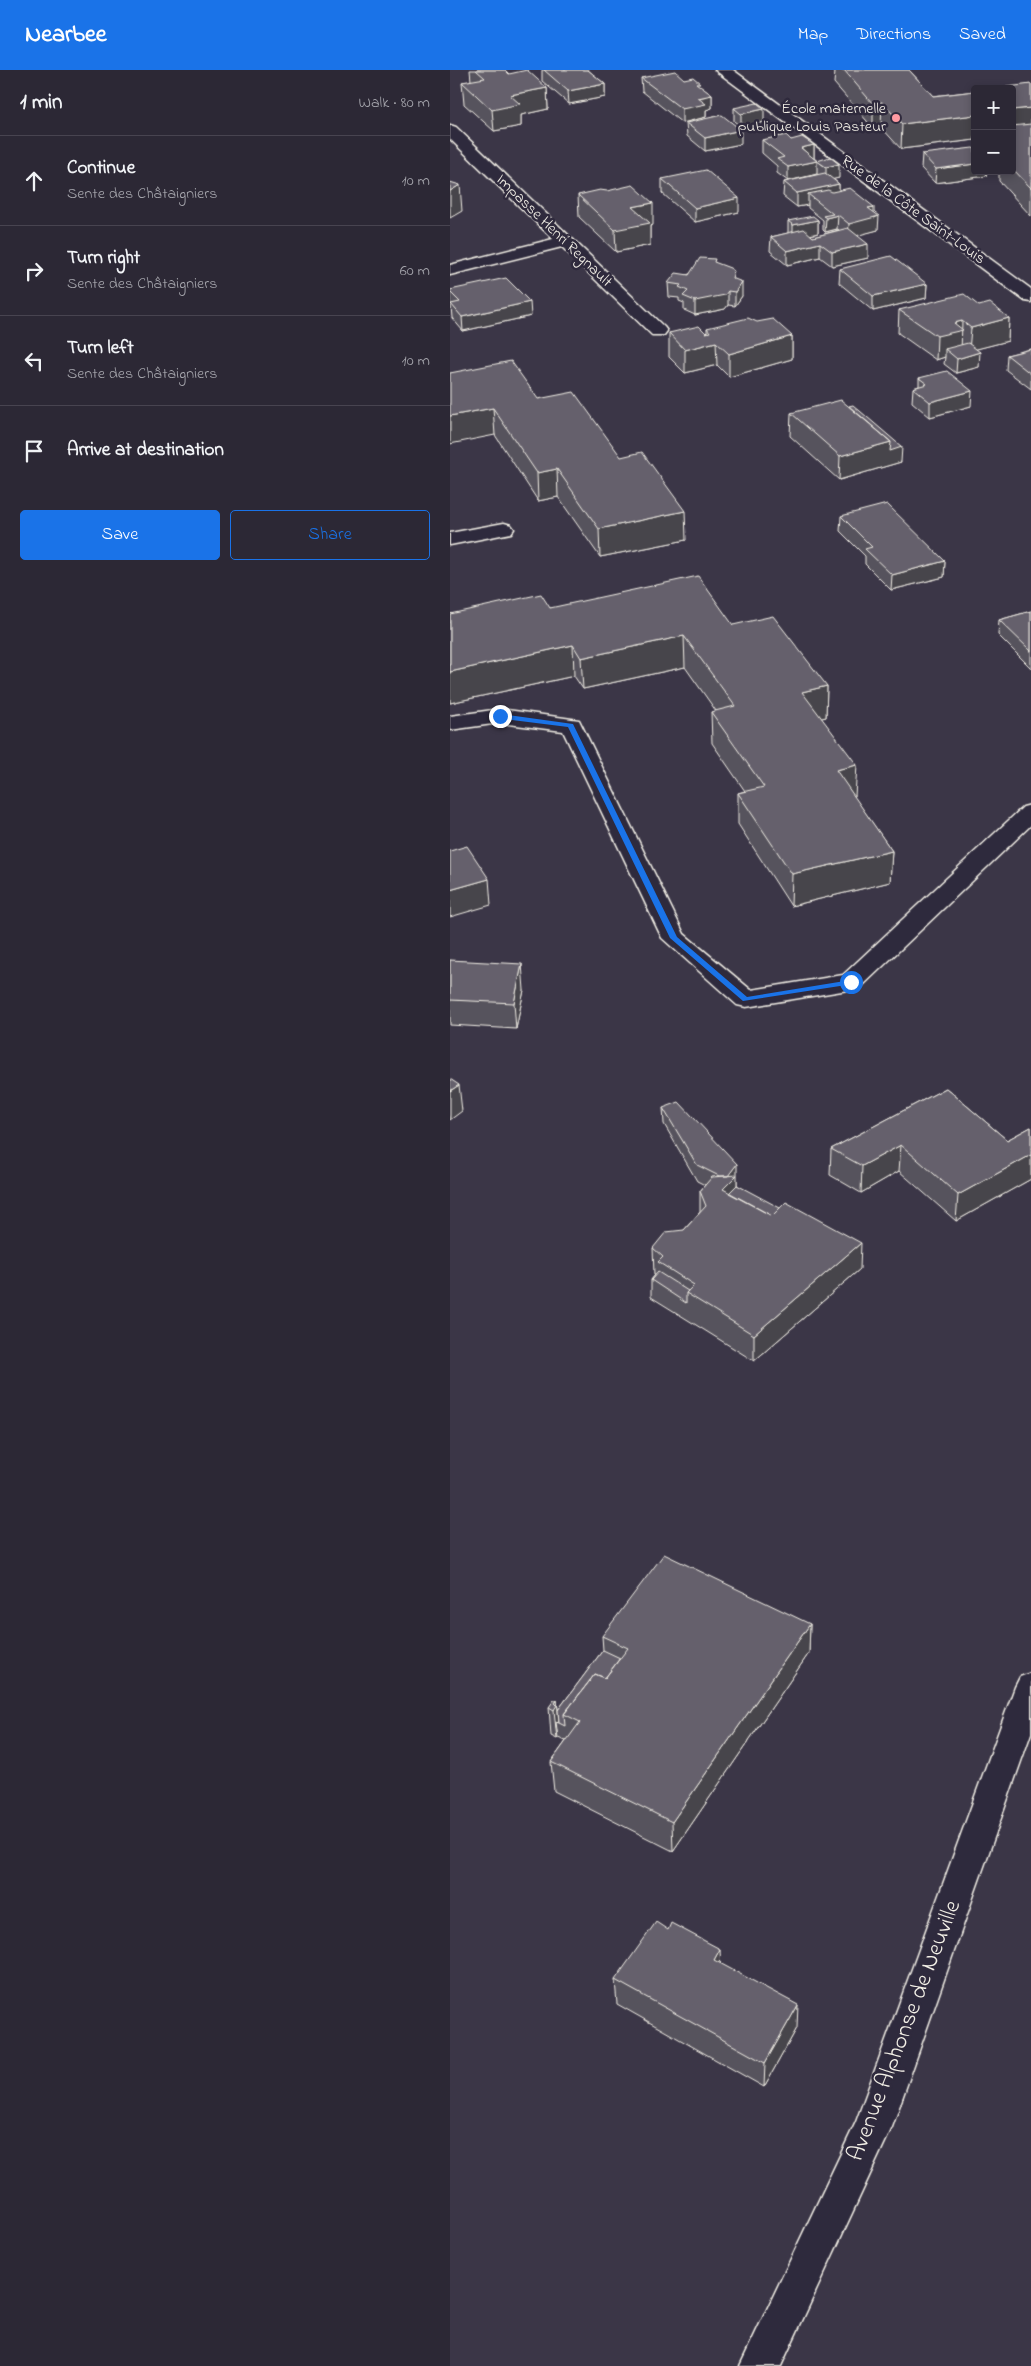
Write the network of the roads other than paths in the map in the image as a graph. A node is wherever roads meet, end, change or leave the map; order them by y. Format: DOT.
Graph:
graph roads {
  1 [pos="723,70"];
  2 [pos="450,130"];
  3 [pos="564,242"];
  4 [pos="450,270"];
  5 [pos="1031,297"];
  6 [pos="658,331"];
  7 [pos="504,529"];
  8 [pos="450,539"];
  9 [pos="450,723"];
  10 [pos="1031,812"];
  11 [pos="1031,1687"];
  12 [pos="760,2366"];
  1 -- 5 [label="street, Rue de la Côte Saint-Louis"];
  2 -- 3 [label="street, Impasse Henri Regnault"];
  3 -- 4 [label="street"];
  3 -- 6 [label="street, Impasse Henri Regnault"];
  7 -- 8 [label="street"];
  9 -- 10 [label="street"];
  11 -- 12 [label="street, Avenue Alphonse de Neuville"];
}
